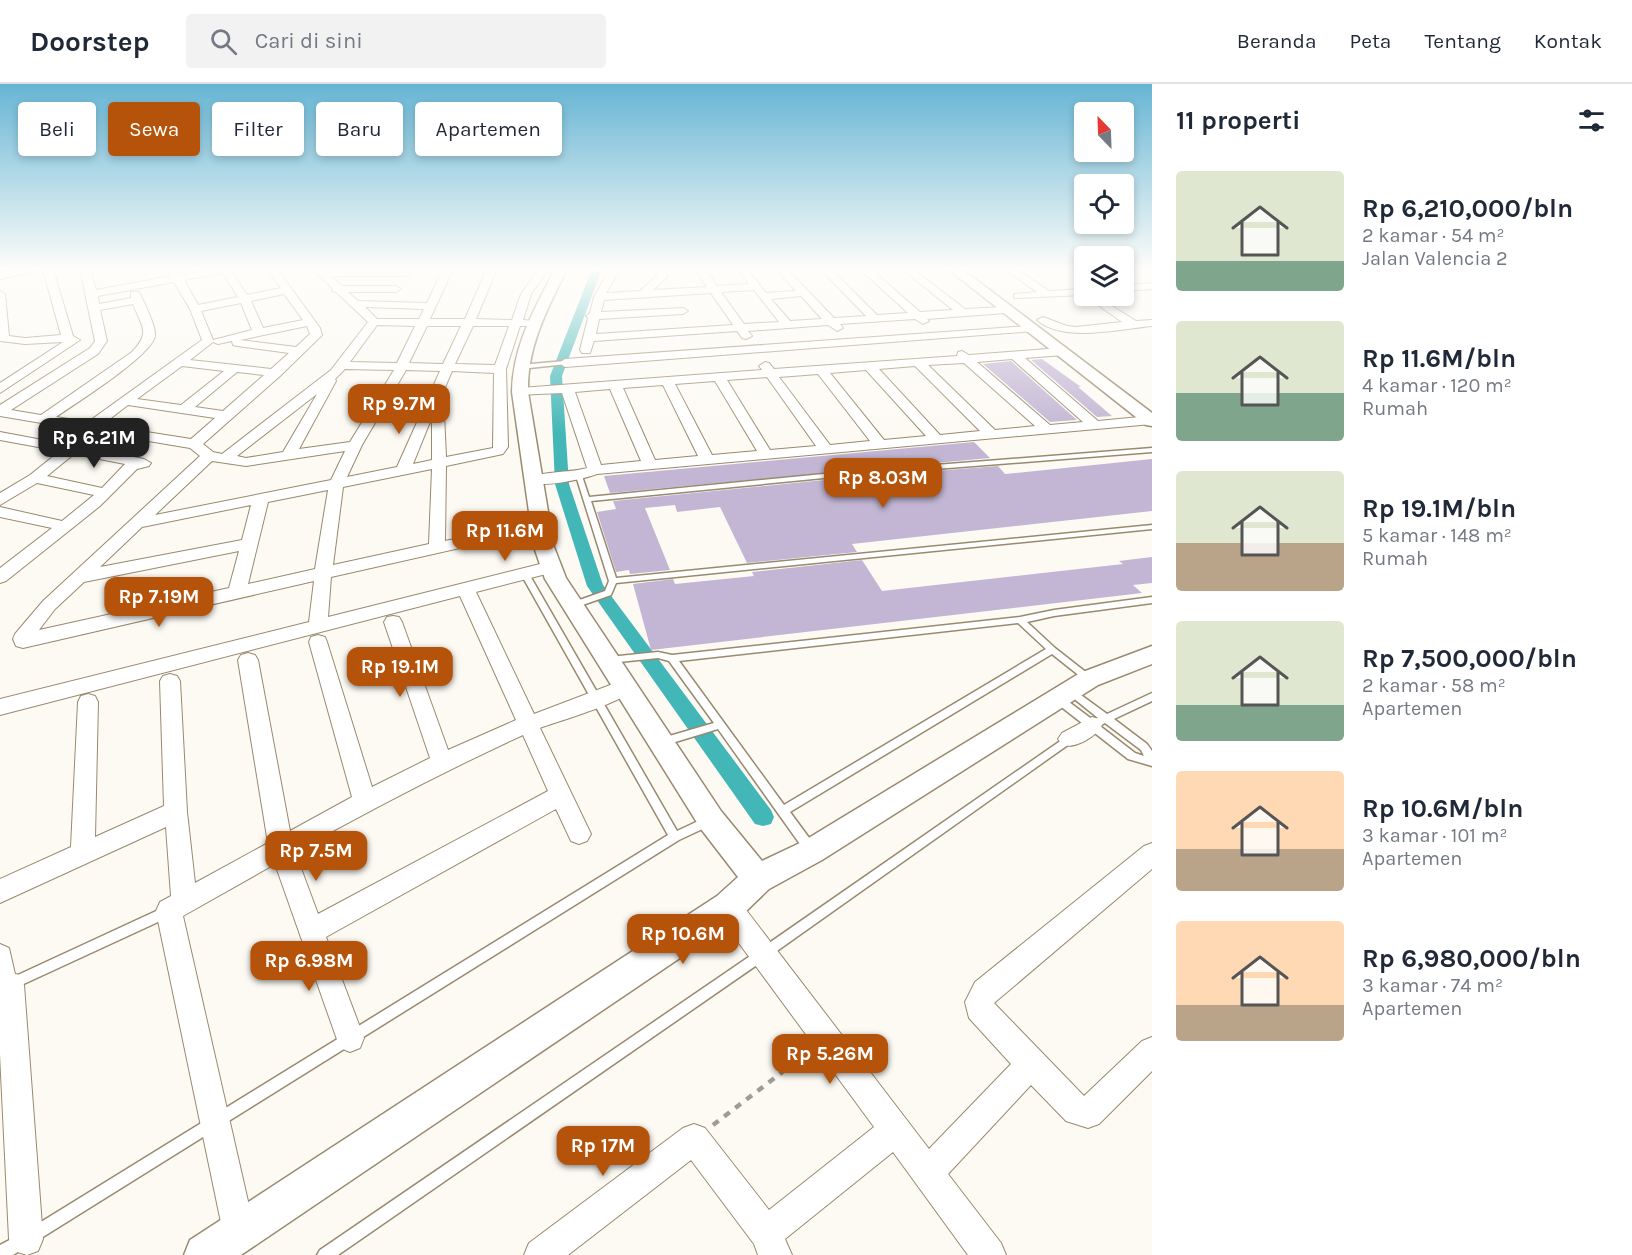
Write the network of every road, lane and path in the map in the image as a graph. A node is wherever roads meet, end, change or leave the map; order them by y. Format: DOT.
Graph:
graph roads {
  1 [pos="421,323"];
  2 [pos="525,323"];
  3 [pos="65,324"];
  4 [pos="97,324"];
  5 [pos="147,324"];
  6 [pos="203,324"];
  7 [pos="255,324"];
  8 [pos="302,324"];
  9 [pos="310,324"];
  10 [pos="373,324"];
  11 [pos="470,324"];
  12 [pos="591,324"];
  13 [pos="691,324"];
  14 [pos="737,324"];
  15 [pos="807,324"];
  16 [pos="832,324"];
  17 [pos="926,324"];
  18 [pos="1034,324"];
  19 [pos="1051,324"];
  20 [pos="1108,324"];
  21 [pos="787,325"];
  22 [pos="1024,325"];
  23 [pos="929,326"];
  24 [pos="740,328"];
  25 [pos="695,331"];
  26 [pos="840,332"];
  27 [pos="259,333"];
  28 [pos="1,338"];
  29 [pos="69,338"];
  30 [pos="588,338"];
  31 [pos="748,339"];
  32 [pos="213,341"];
  33 [pos="955,349"];
  34 [pos="300,351"];
  35 [pos="1060,352"];
  36 [pos="1014,355"];
  37 [pos="967,359"];
  38 [pos="583,361"];
  39 [pos="179,362"];
  40 [pos="917,362"];
  41 [pos="565,363"];
  42 [pos="869,366"];
  43 [pos="236,367"];
  44 [pos="401,368"];
  45 [pos="447,368"];
  46 [pos="510,368"];
  47 [pos="339,369"];
  48 [pos="767,369"];
  49 [pos="821,369"];
  50 [pos="276,373"];
  51 [pos="719,377"];
  52 [pos="666,381"];
  53 [pos="615,385"];
  54 [pos="0,389"];
  55 [pos="560,389"];
  56 [pos="520,392"];
  57 [pos="438,394"];
  58 [pos="126,401"];
  59 [pos="186,408"];
  60 [pos="0,411"];
  61 [pos="226,416"];
  62 [pos="44,419"];
  63 [pos="1151,421"];
  64 [pos="1095,425"];
  65 [pos="90,427"];
  66 [pos="1046,429"];
  67 [pos="991,434"];
  68 [pos="0,436"];
  69 [pos="936,439"];
  70 [pos="194,444"];
  71 [pos="880,444"];
  72 [pos="355,445"];
  73 [pos="73,448"];
  74 [pos="826,449"];
  75 [pos="1152,450"];
  76 [pos="766,454"];
  77 [pos="288,456"];
  78 [pos="217,458"];
  79 [pos="707,460"];
  80 [pos="246,462"];
  81 [pos="439,463"];
  82 [pos="650,465"];
  83 [pos="403,470"];
  84 [pos="595,470"];
  85 [pos="568,477"];
  86 [pos="35,478"];
  87 [pos="534,480"];
  88 [pos="182,482"];
  89 [pos="336,485"];
  90 [pos="105,493"];
  91 [pos="261,498"];
  92 [pos="586,499"];
  93 [pos="0,500"];
  94 [pos="0,512"];
  95 [pos="134,524"];
  96 [pos="540,525"];
  97 [pos="63,526"];
  98 [pos="1152,527"];
  99 [pos="251,543"];
  100 [pos="437,546"];
  101 [pos="552,567"];
  102 [pos="323,574"];
  103 [pos="525,574"];
  104 [pos="80,577"];
  105 [pos="0,578"];
  106 [pos="613,581"];
  107 [pos="466,590"];
  108 [pos="237,592"];
  109 [pos="1152,600"];
  110 [pos="584,602"];
  111 [pos="1020,620"];
  112 [pos="393,622"];
  113 [pos="318,634"];
  114 [pos="1052,650"];
  115 [pos="1152,655"];
  116 [pos="672,658"];
  117 [pos="248,660"];
  118 [pos="609,660"];
  119 [pos="170,681"];
  120 [pos="626,687"];
  121 [pos="1072,689"];
  122 [pos="1152,697"];
  123 [pos="597,700"];
  124 [pos="88,702"];
  125 [pos="0,707"];
  126 [pos="1100,721"];
  127 [pos="528,724"];
  128 [pos="716,726"];
  129 [pos="1069,739"];
  130 [pos="662,742"];
  131 [pos="1152,760"];
  132 [pos="442,762"];
  133 [pos="561,795"];
  134 [pos="365,801"];
  135 [pos="176,812"];
  136 [pos="783,812"];
  137 [pos="711,820"];
  138 [pos="579,834"];
  139 [pos="675,837"];
  140 [pos="281,847"];
  141 [pos="812,851"];
  142 [pos="83,854"];
  143 [pos="1152,854"];
  144 [pos="758,879"];
  145 [pos="0,891"];
  146 [pos="177,906"];
  147 [pos="728,908"];
  148 [pos="311,931"];
  149 [pos="763,954"];
  150 [pos="3,978"];
  151 [pos="350,1038"];
  152 [pos="826,1039"];
  153 [pos="1152,1051"];
  154 [pos="1031,1064"];
  155 [pos="216,1123"];
  156 [pos="894,1131"];
  157 [pos="694,1139"];
  158 [pos="927,1173"];
  159 [pos="239,1232"];
  160 [pos="26,1239"];
  161 [pos="771,1244"];
  162 [pos="0,1254"];
  163 [pos="205,1255"];
  164 [pos="325,1255"];
  165 [pos="541,1255"];
  166 [pos="989,1255"];
  1 -- 44 [label="street"];
  2 -- 46 [label="street"];
  3 -- 29 [label="street"];
  4 -- 60 [label="street"];
  5 -- 62 [label="street"];
  6 -- 32 [label="street"];
  7 -- 27 [label="street"];
  8 -- 27 [label="street"];
  9 -- 34 [label="street"];
  10 -- 47 [label="street"];
  11 -- 45 [label="street"];
  12 -- 30 [label="street"];
  13 -- 25 [label="street"];
  14 -- 24 [label="street"];
  15 -- 21 [label="street"];
  16 -- 26 [label="street"];
  17 -- 23 [label="street"];
  18 -- 22 [label="street"];
  19 -- 20 [label="street"];
  21 -- 24 [label="street"];
  22 -- 35 [label="street"];
  22 -- 38 [label="street"];
  24 -- 25 [label="street"];
  24 -- 31 [label="street"];
  25 -- 30 [label="street"];
  27 -- 32 [label="street"];
  28 -- 29 [label="street"];
  29 -- 54 [label="street"];
  30 -- 38 [label="street"];
  32 -- 34 [label="street"];
  32 -- 39 [label="street"];
  33 -- 37 [label="street"];
  34 -- 50 [label="street"];
  35 -- 36 [label="street"];
  35 -- 63 [label="street"];
  36 -- 37 [label="street"];
  36 -- 64 [label="street"];
  37 -- 40 [label="street"];
  37 -- 66 [label="street"];
  38 -- 41 [label="street"];
  39 -- 43 [label="street"];
  39 -- 58 [label="street"];
  40 -- 42 [label="street"];
  40 -- 67 [label="street"];
  41 -- 46 [label="lane"];
  42 -- 49 [label="street"];
  42 -- 69 [label="street"];
  43 -- 50 [label="street"];
  43 -- 59 [label="street"];
  44 -- 45 [label="street"];
  44 -- 47 [label="street"];
  44 -- 72 [label="street"];
  45 -- 46 [label="street"];
  45 -- 57 [label="street"];
  46 -- 56 [label="street"];
  46 -- 81 [label="street"];
  47 -- 77 [label="street"];
  47 -- 78 [label="street"];
  48 -- 49 [label="street"];
  48 -- 51 [label="street"];
  48 -- 74 [label="street"];
  49 -- 71 [label="street"];
  50 -- 61 [label="street"];
  51 -- 52 [label="street"];
  51 -- 76 [label="street"];
  52 -- 53 [label="street"];
  52 -- 79 [label="street"];
  53 -- 55 [label="street"];
  53 -- 82 [label="street"];
  55 -- 56 [label="street"];
  55 -- 84 [label="street"];
  56 -- 87 [label="street"];
  57 -- 81 [label="street"];
  57 -- 83 [label="street"];
  58 -- 59 [label="street"];
  58 -- 65 [label="street"];
  59 -- 61 [label="street"];
  60 -- 62 [label="street"];
  61 -- 70 [label="street"];
  62 -- 65 [label="street"];
  63 -- 64 [label="street"];
  64 -- 66 [label="street"];
  65 -- 70 [label="street"];
  66 -- 67 [label="street"];
  67 -- 69 [label="street"];
  68 -- 73 [label="street"];
  69 -- 71 [label="street"];
  70 -- 78 [label="street"];
  71 -- 74 [label="street"];
  72 -- 77 [label="street"];
  72 -- 89 [label="street"];
  73 -- 86 [label="street"];
  73 -- 90 [label="street"];
  74 -- 76 [label="street"];
  75 -- 92 [label="lane"];
  76 -- 79 [label="street"];
  77 -- 80 [label="street"];
  78 -- 80 [label="street"];
  78 -- 88 [label="street"];
  79 -- 82 [label="street"];
  80 -- 88 [label="street"];
  81 -- 83 [label="street"];
  81 -- 100 [label="street"];
  82 -- 84 [label="street"];
  83 -- 89 [label="street"];
  84 -- 85 [label="street"];
  85 -- 87 [label="street"];
  85 -- 92 [label="lane"];
  86 -- 90 [label="street"];
  86 -- 93 [label="street"];
  87 -- 96 [label="street"];
  88 -- 95 [label="street"];
  89 -- 91 [label="street"];
  89 -- 102 [label="street"];
  90 -- 97 [label="street"];
  91 -- 95 [label="street"];
  91 -- 99 [label="street"];
  92 -- 106 [label="lane"];
  94 -- 97 [label="street"];
  95 -- 104 [label="street"];
  96 -- 100 [label="street"];
  96 -- 101 [label="street"];
  97 -- 105 [label="street"];
  98 -- 106 [label="lane"];
  99 -- 104 [label="street"];
  99 -- 108 [label="street"];
  100 -- 102 [label="street"];
  101 -- 103 [label="street"];
  101 -- 110 [label="street"];
  102 -- 108 [label="street"];
  102 -- 113 [label="street"];
  103 -- 107 [label="street"];
  103 -- 123 [label="lane"];
  104 -- 108 [label="street"];
  106 -- 110 [label="lane"];
  107 -- 113 [label="street"];
  107 -- 127 [label="street"];
  109 -- 111 [label="lane"];
  110 -- 118 [label="street"];
  111 -- 114 [label="lane"];
  111 -- 116 [label="lane"];
  112 -- 132 [label="street"];
  113 -- 125 [label="street"];
  113 -- 134 [label="street"];
  114 -- 121 [label="lane"];
  114 -- 136 [label="lane"];
  115 -- 121 [label="street"];
  116 -- 118 [label="lane"];
  116 -- 128 [label="lane"];
  117 -- 140 [label="street"];
  118 -- 120 [label="street"];
  119 -- 135 [label="street"];
  120 -- 123 [label="street"];
  120 -- 130 [label="street"];
  121 -- 126 [label="lane"];
  121 -- 126 [label="lane"];
  121 -- 141 [label="street"];
  122 -- 126 [label="lane"];
  123 -- 127 [label="street"];
  123 -- 139 [label="lane"];
  124 -- 142 [label="street"];
  126 -- 129 [label="street"];
  126 -- 131 [label="lane"];
  126 -- 131 [label="lane"];
  127 -- 132 [label="street"];
  127 -- 133 [label="street"];
  128 -- 130 [label="lane"];
  128 -- 136 [label="lane"];
  129 -- 149 [label="lane"];
  130 -- 137 [label="street"];
  132 -- 134 [label="street"];
  133 -- 138 [label="street"];
  133 -- 148 [label="street"];
  134 -- 140 [label="street"];
  135 -- 142 [label="street"];
  135 -- 146 [label="street"];
  136 -- 141 [label="lane"];
  137 -- 139 [label="lane"];
  137 -- 144 [label="street"];
  139 -- 151 [label="lane"];
  140 -- 146 [label="street"];
  140 -- 148 [label="street"];
  141 -- 144 [label="street"];
  142 -- 145 [label="street"];
  143 -- 154 [label="street"];
  144 -- 147 [label="street"];
  146 -- 150 [label="lane"];
  146 -- 155 [label="street"];
  147 -- 149 [label="street"];
  147 -- 159 [label="street"];
  148 -- 151 [label="street"];
  149 -- 152 [label="street"];
  149 -- 164 [label="lane"];
  150 -- 160 [label="street"];
  151 -- 155 [label="lane"];
  152 -- 156 [label="street"];
  152 -- 157 [label="path"];
  153 -- 154 [label="street"];
  154 -- 158 [label="street"];
  155 -- 159 [label="street"];
  155 -- 160 [label="lane"];
  156 -- 158 [label="street"];
  156 -- 161 [label="street"];
  157 -- 161 [label="street"];
  157 -- 165 [label="street"];
  158 -- 166 [label="street"];
  159 -- 163 [label="street"];
  160 -- 162 [label="lane"];
}
